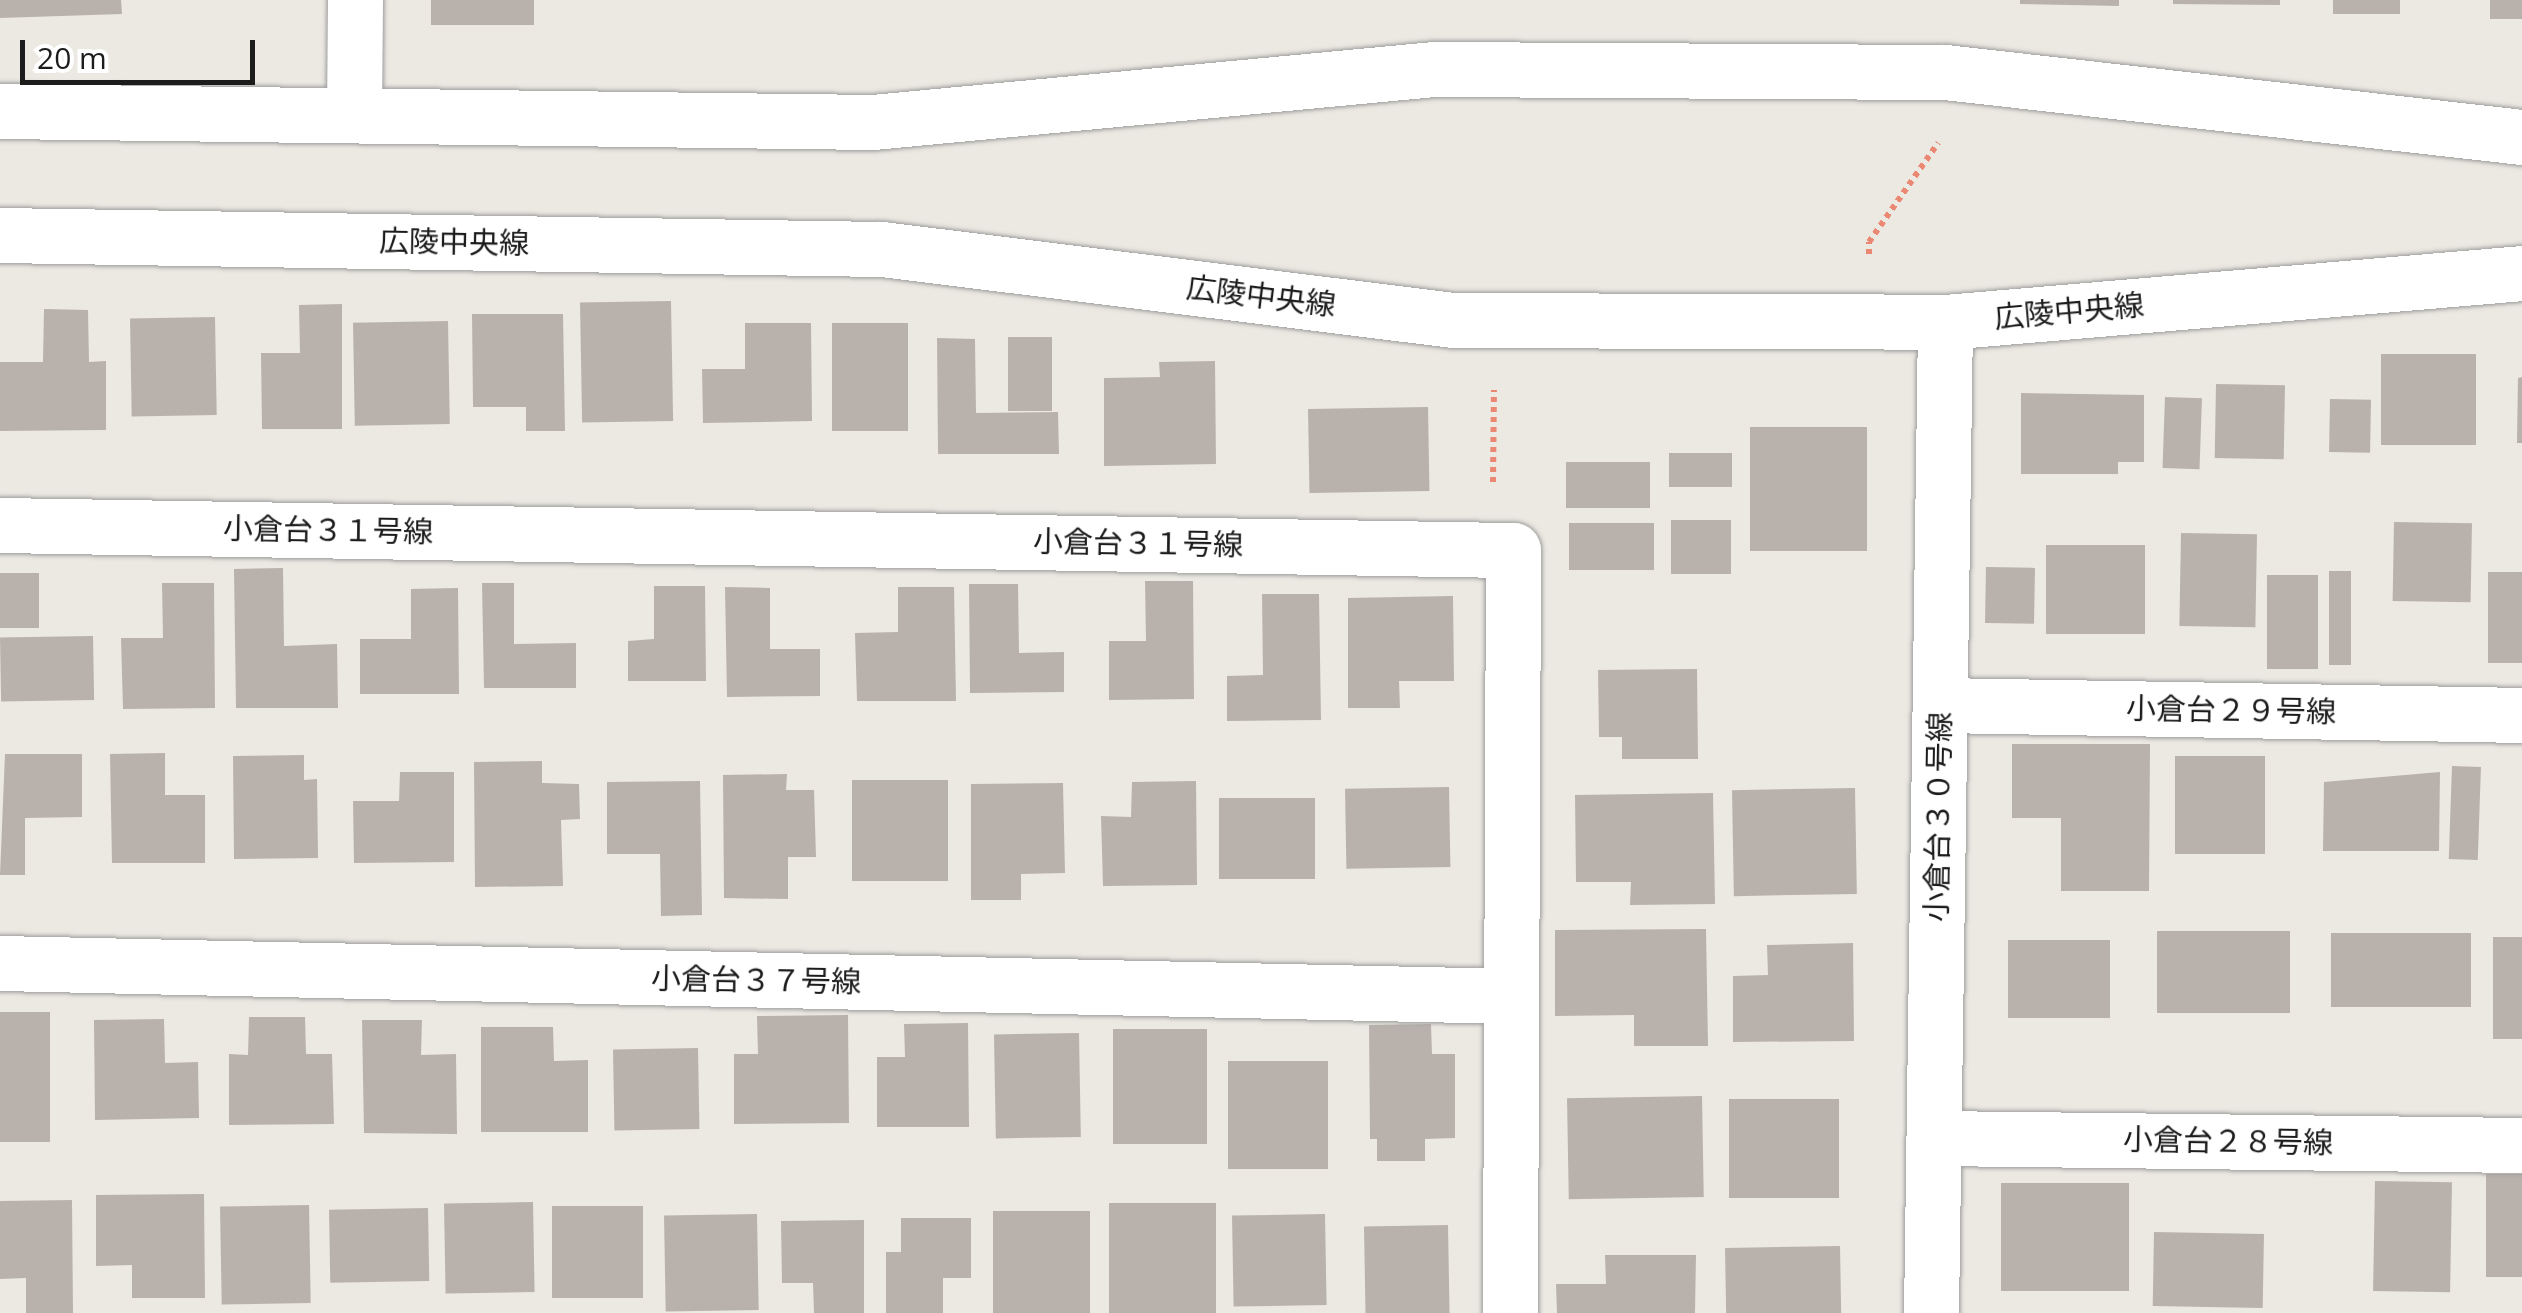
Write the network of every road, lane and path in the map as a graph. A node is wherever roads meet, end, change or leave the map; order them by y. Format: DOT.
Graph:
graph roads {
  1 [pos="355,0"];
  2 [pos="0,110"];
  3 [pos="354,114"];
  4 [pos="1943,135"];
  5 [pos="2522,137"];
  6 [pos="0,235"];
  7 [pos="1869,262"];
  8 [pos="2522,274"];
  9 [pos="1495,320"];
  10 [pos="1945,322"];
  11 [pos="0,525"];
  12 [pos="1492,548"];
  13 [pos="1940,704"];
  14 [pos="2522,715"];
  15 [pos="0,963"];
  16 [pos="1511,996"];
  17 [pos="1934,1138"];
  18 [pos="2522,1145"];
  19 [pos="1510,1313"];
  20 [pos="1931,1313"];
  1 -- 3 [label="street"];
  2 -- 3 [label="street"];
  3 -- 5 [label="street"];
  4 -- 7 [label="path"];
  6 -- 9 [label="street, 広陵中央線"];
  8 -- 10 [label="street, 広陵中央線"];
  9 -- 10 [label="street, 広陵中央線"];
  9 -- 12 [label="path"];
  10 -- 13 [label="street, 小倉台３０号線"];
  11 -- 12 [label="street, 小倉台３１号線"];
  12 -- 16 [label="street"];
  13 -- 14 [label="street, 小倉台２９号線"];
  13 -- 17 [label="street, 小倉台３０号線"];
  15 -- 16 [label="street, 小倉台３７号線"];
  16 -- 19 [label="street"];
  17 -- 18 [label="street, 小倉台２８号線"];
  17 -- 20 [label="street, 小倉台３０号線"];
}
